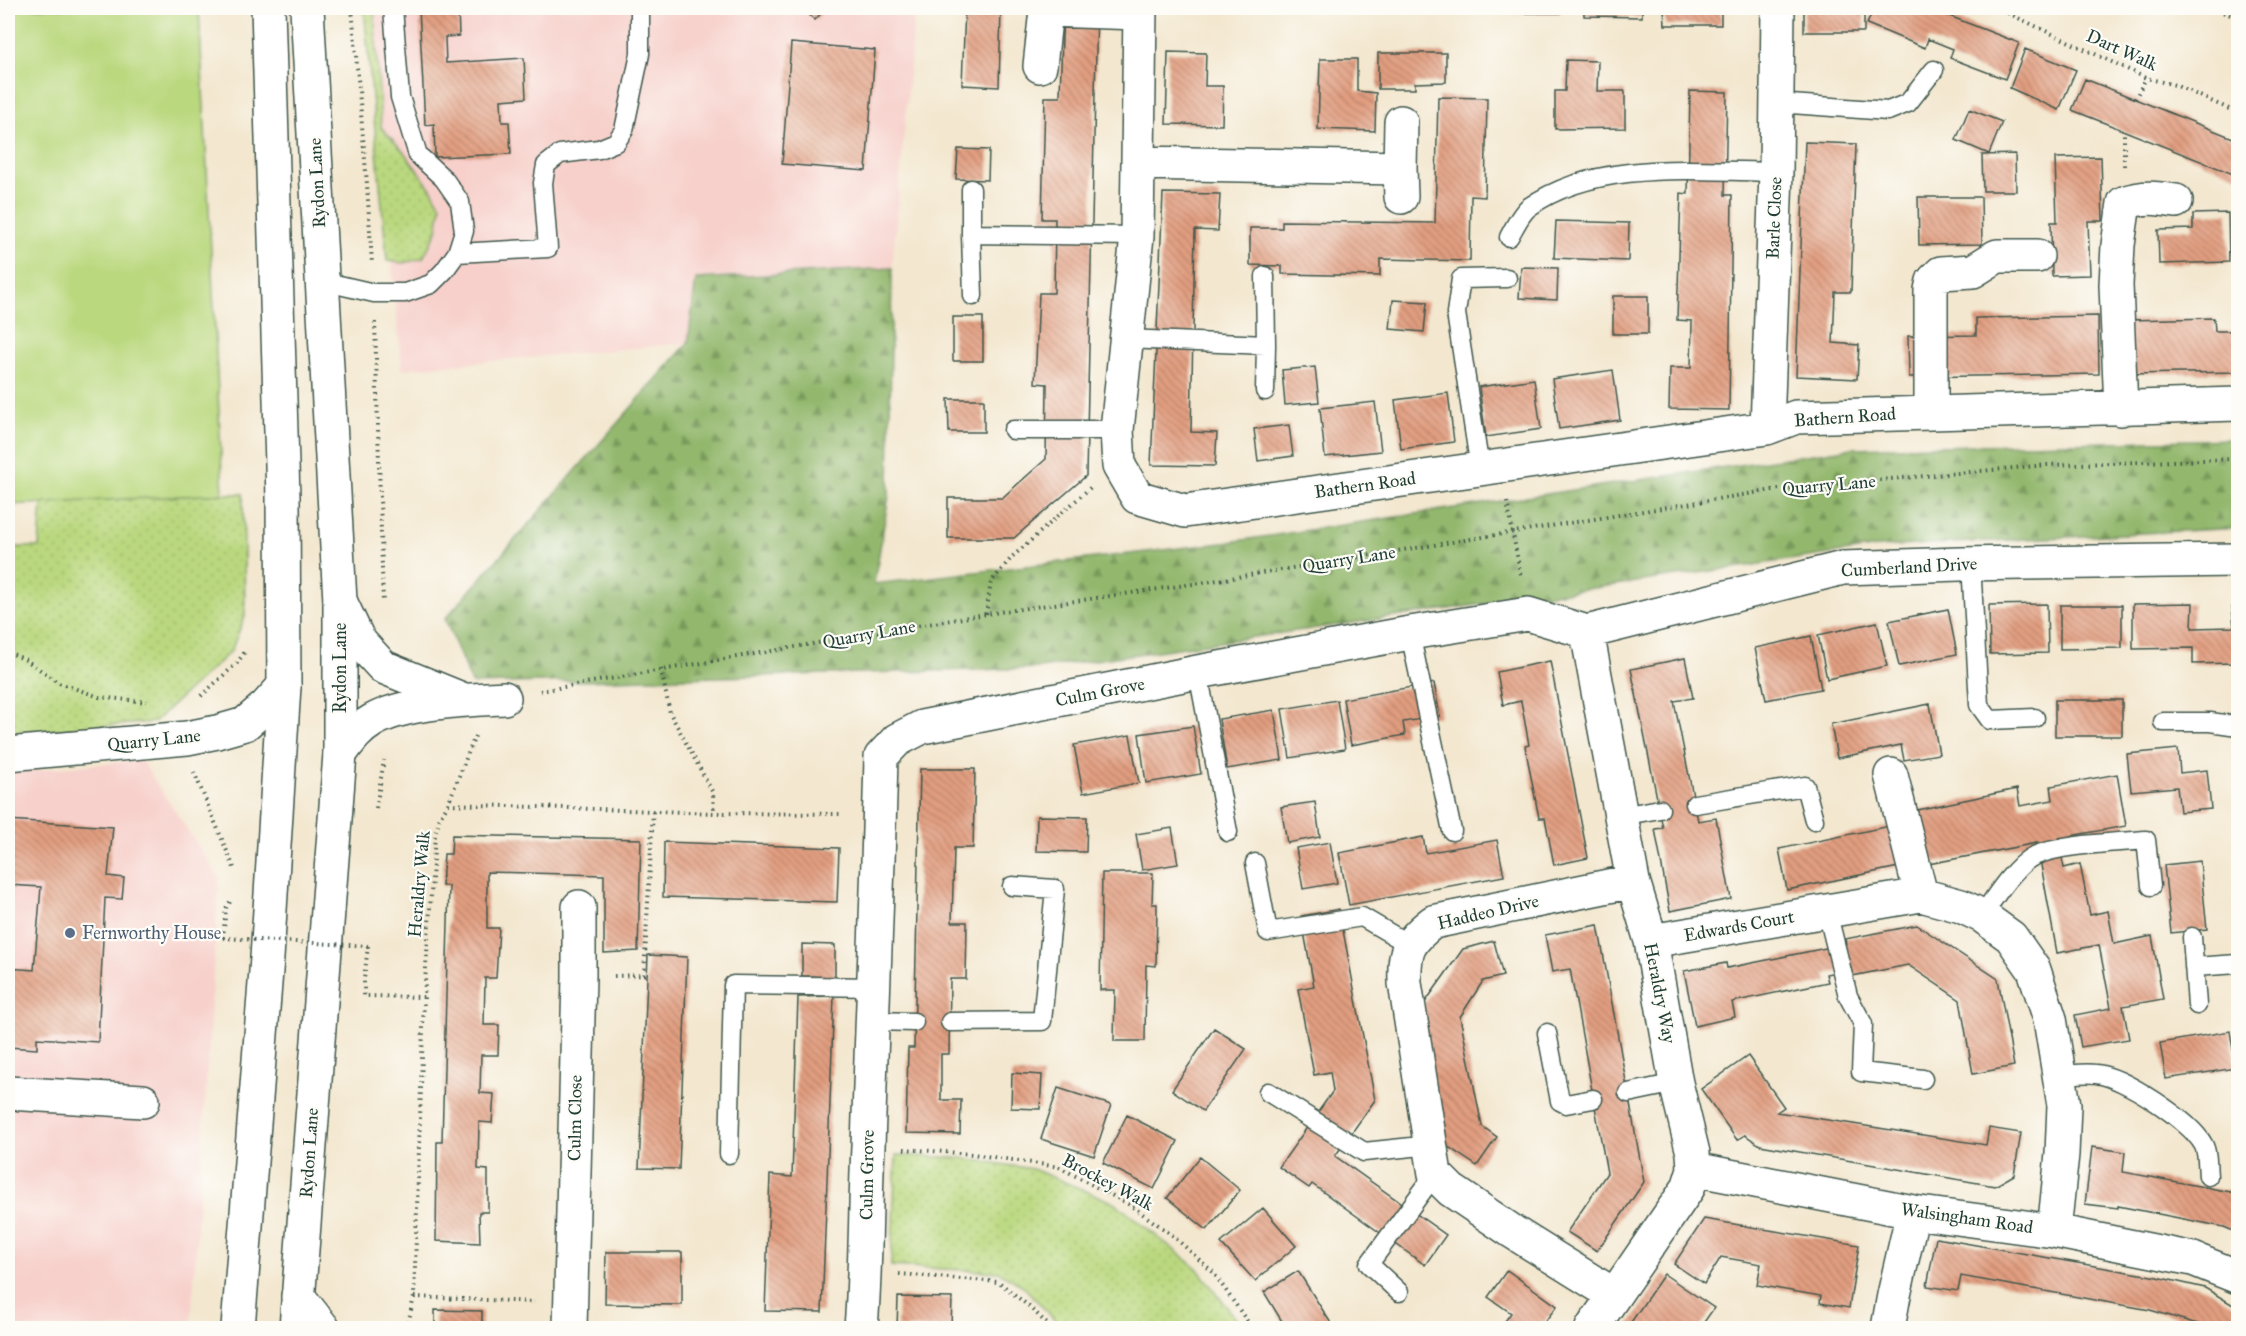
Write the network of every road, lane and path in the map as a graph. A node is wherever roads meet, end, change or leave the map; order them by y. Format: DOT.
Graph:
graph roads {
  1 [pos="268,8"];
  2 [pos="307,8"];
  3 [pos="352,8"];
  4 [pos="393,8"];
  5 [pos="640,8"];
  6 [pos="1778,8"];
  7 [pos="1997,8"];
  8 [pos="2212,8"];
  9 [pos="1047,9"];
  10 [pos="1140,10"];
  11 [pos="2238,18"];
  12 [pos="1040,66"];
  13 [pos="1934,70"];
  14 [pos="2146,78"];
  15 [pos="2135,99"];
  16 [pos="1777,103"];
  17 [pos="2238,113"];
  18 [pos="1401,122"];
  19 [pos="1139,163"];
  20 [pos="1776,172"];
  21 [pos="971,189"];
  22 [pos="2176,201"];
  23 [pos="971,234"];
  24 [pos="1137,236"];
  25 [pos="1509,237"];
  26 [pos="457,253"];
  27 [pos="2037,256"];
  28 [pos="1265,276"];
  29 [pos="1507,278"];
  30 [pos="322,281"];
  31 [pos="374,293"];
  32 [pos="973,296"];
  33 [pos="1126,339"];
  34 [pos="1266,345"];
  35 [pos="1265,392"];
  36 [pos="2238,404"];
  37 [pos="2121,409"];
  38 [pos="1931,412"];
  39 [pos="1767,428"];
  40 [pos="1013,430"];
  41 [pos="1117,430"];
  42 [pos="2238,459"];
  43 [pos="1119,466"];
  44 [pos="1480,469"];
  45 [pos="1508,510"];
  46 [pos="1512,532"];
  47 [pos="1518,552"];
  48 [pos="2238,560"];
  49 [pos="1971,563"];
  50 [pos="340,601"];
  51 [pos="384,612"];
  52 [pos="986,614"];
  53 [pos="1587,632"];
  54 [pos="1410,633"];
  55 [pos="247,648"];
  56 [pos="8,652"];
  57 [pos="662,669"];
  58 [pos="1198,672"];
  59 [pos="284,686"];
  60 [pos="504,698"];
  61 [pos="464,700"];
  62 [pos="157,704"];
  63 [pos="2035,718"];
  64 [pos="2163,722"];
  65 [pos="2238,726"];
  66 [pos="478,728"];
  67 [pos="187,738"];
  68 [pos="8,754"];
  69 [pos="340,754"];
  70 [pos="1891,775"];
  71 [pos="448,804"];
  72 [pos="1695,804"];
  73 [pos="1660,809"];
  74 [pos="653,811"];
  75 [pos="714,813"];
  76 [pos="880,815"];
  77 [pos="1621,816"];
  78 [pos="1814,820"];
  79 [pos="1452,831"];
  80 [pos="1228,832"];
  81 [pos="1255,863"];
  82 [pos="237,875"];
  83 [pos="1633,881"];
  84 [pos="1012,886"];
  85 [pos="2151,886"];
  86 [pos="237,892"];
  87 [pos="1920,895"];
  88 [pos="236,904"];
  89 [pos="579,907"];
  90 [pos="226,909"];
  91 [pos="1827,911"];
  92 [pos="1982,916"];
  93 [pos="235,927"];
  94 [pos="2192,937"];
  95 [pos="234,939"];
  96 [pos="1651,941"];
  97 [pos="1410,945"];
  98 [pos="2238,964"];
  99 [pos="2194,968"];
  100 [pos="579,977"];
  101 [pos="875,987"];
  102 [pos="424,997"];
  103 [pos="2197,1005"];
  104 [pos="873,1021"];
  105 [pos="914,1022"];
  106 [pos="950,1022"];
  107 [pos="1547,1033"];
  108 [pos="2059,1075"];
  109 [pos="1923,1079"];
  110 [pos="1676,1083"];
  111 [pos="1268,1092"];
  112 [pos="8,1093"];
  113 [pos="1628,1093"];
  114 [pos="1593,1099"];
  115 [pos="144,1101"];
  116 [pos="868,1148"];
  117 [pos="729,1154"];
  118 [pos="1433,1159"];
  119 [pos="1694,1169"];
  120 [pos="2208,1176"];
  121 [pos="1913,1212"];
  122 [pos="2054,1231"];
  123 [pos="865,1272"];
  124 [pos="2238,1277"];
  125 [pos="1399,1292"];
  126 [pos="1614,1295"];
  127 [pos="298,1296"];
  128 [pos="414,1297"];
  129 [pos="570,1316"];
  130 [pos="238,1329"];
  131 [pos="296,1329"];
  132 [pos="323,1329"];
  133 [pos="408,1329"];
  134 [pos="861,1329"];
  135 [pos="1051,1329"];
  136 [pos="1252,1329"];
  137 [pos="1592,1329"];
  138 [pos="1888,1329"];
  1 -- 59 [label="street"];
  2 -- 30 [label="street, Rydon Lane"];
  3 -- 31 [label="path"];
  4 -- 26 [label="lane"];
  5 -- 26 [label="lane"];
  6 -- 16 [label="street, Barle Close"];
  7 -- 14 [label="path, Dart Walk"];
  8 -- 11 [label="path"];
  9 -- 10 [label="street, Bathern Road"];
  9 -- 12 [label="street, Bathern Road"];
  10 -- 19 [label="street, Bathern Road"];
  13 -- 16 [label="lane"];
  14 -- 15 [label="path"];
  14 -- 17 [label="path, Dart Walk"];
  16 -- 20 [label="street, Barle Close"];
  18 -- 19 [label="street"];
  19 -- 24 [label="street, Bathern Road"];
  20 -- 25 [label="lane"];
  20 -- 39 [label="street, Barle Close"];
  21 -- 23 [label="lane"];
  22 -- 37 [label="street"];
  23 -- 24 [label="lane"];
  23 -- 32 [label="lane"];
  24 -- 33 [label="street, Bathern Road"];
  26 -- 31 [label="lane"];
  27 -- 38 [label="street"];
  28 -- 34 [label="lane"];
  29 -- 44 [label="lane"];
  30 -- 31 [label="lane"];
  30 -- 50 [label="street, Rydon Lane"];
  31 -- 51 [label="path"];
  33 -- 34 [label="lane"];
  33 -- 41 [label="street, Bathern Road"];
  34 -- 35 [label="lane"];
  36 -- 37 [label="street, Bathern Road"];
  37 -- 38 [label="street, Bathern Road"];
  38 -- 39 [label="street, Bathern Road"];
  39 -- 44 [label="street, Bathern Road"];
  40 -- 41 [label="lane"];
  41 -- 43 [label="street, Bathern Road"];
  42 -- 46 [label="path, Quarry Lane"];
  43 -- 44 [label="street, Bathern Road"];
  43 -- 52 [label="path"];
  45 -- 46 [label="path"];
  46 -- 47 [label="path"];
  46 -- 52 [label="path, Quarry Lane"];
  48 -- 49 [label="street, Cumberland Drive"];
  49 -- 53 [label="street, Cumberland Drive"];
  49 -- 63 [label="lane"];
  50 -- 61 [label="street"];
  50 -- 69 [label="street, Rydon Lane"];
  52 -- 57 [label="path, Quarry Lane"];
  53 -- 54 [label="street, Culm Grove"];
  53 -- 77 [label="street, Heraldry Way"];
  54 -- 58 [label="street, Culm Grove"];
  54 -- 79 [label="lane"];
  55 -- 67 [label="path"];
  56 -- 62 [label="path"];
  57 -- 60 [label="path, Quarry Lane"];
  57 -- 75 [label="path"];
  58 -- 76 [label="street, Culm Grove"];
  58 -- 80 [label="lane"];
  59 -- 67 [label="street, Quarry Lane"];
  59 -- 130 [label="street"];
  60 -- 61 [label="street"];
  61 -- 69 [label="street"];
  64 -- 65 [label="lane"];
  66 -- 71 [label="path, Heraldry Walk"];
  67 -- 68 [label="street, Quarry Lane"];
  67 -- 82 [label="path"];
  69 -- 127 [label="street, Rydon Lane"];
  70 -- 87 [label="street"];
  71 -- 74 [label="path"];
  71 -- 102 [label="path, Heraldry Walk"];
  72 -- 78 [label="lane"];
  73 -- 77 [label="lane"];
  74 -- 75 [label="path"];
  74 -- 100 [label="path"];
  75 -- 76 [label="path"];
  76 -- 101 [label="street, Culm Grove"];
  77 -- 83 [label="street, Heraldry Way"];
  81 -- 97 [label="lane"];
  83 -- 96 [label="street, Heraldry Way"];
  83 -- 97 [label="street, Haddeo Drive"];
  84 -- 106 [label="lane"];
  85 -- 92 [label="lane"];
  86 -- 88 [label="path"];
  87 -- 91 [label="street, Edwards Court"];
  87 -- 92 [label="street, Edwards Court"];
  89 -- 100 [label="street, Culm Close"];
  90 -- 102 [label="path, bridge"];
  91 -- 96 [label="street, Edwards Court"];
  91 -- 109 [label="lane"];
  92 -- 108 [label="street, Edwards Court"];
  93 -- 95 [label="path"];
  94 -- 99 [label="lane"];
  96 -- 110 [label="street, Heraldry Way"];
  97 -- 118 [label="street"];
  98 -- 99 [label="lane"];
  99 -- 103 [label="lane"];
  100 -- 129 [label="street, Culm Close"];
  101 -- 104 [label="street, Culm Grove"];
  101 -- 117 [label="lane"];
  102 -- 128 [label="path, Heraldry Walk"];
  104 -- 105 [label="lane"];
  104 -- 116 [label="street, Culm Grove"];
  107 -- 114 [label="lane"];
  108 -- 120 [label="lane"];
  108 -- 122 [label="street, Edwards Court"];
  110 -- 113 [label="lane"];
  110 -- 119 [label="street, Heraldry Way"];
  111 -- 118 [label="lane"];
  112 -- 115 [label="street"];
  116 -- 123 [label="street, Culm Grove"];
  116 -- 136 [label="path, Brockey Walk"];
  118 -- 125 [label="lane"];
  118 -- 126 [label="street"];
  119 -- 121 [label="street, Walsingham Road"];
  119 -- 126 [label="street"];
  121 -- 122 [label="street, Walsingham Road"];
  121 -- 138 [label="street"];
  122 -- 124 [label="street, Walsingham Road"];
  123 -- 134 [label="street, Culm Grove"];
  123 -- 135 [label="path"];
  126 -- 137 [label="street"];
  127 -- 131 [label="street, Rydon Lane"];
  127 -- 132 [label="street"];
  128 -- 129 [label="path"];
  128 -- 133 [label="path, Heraldry Walk"];
}
